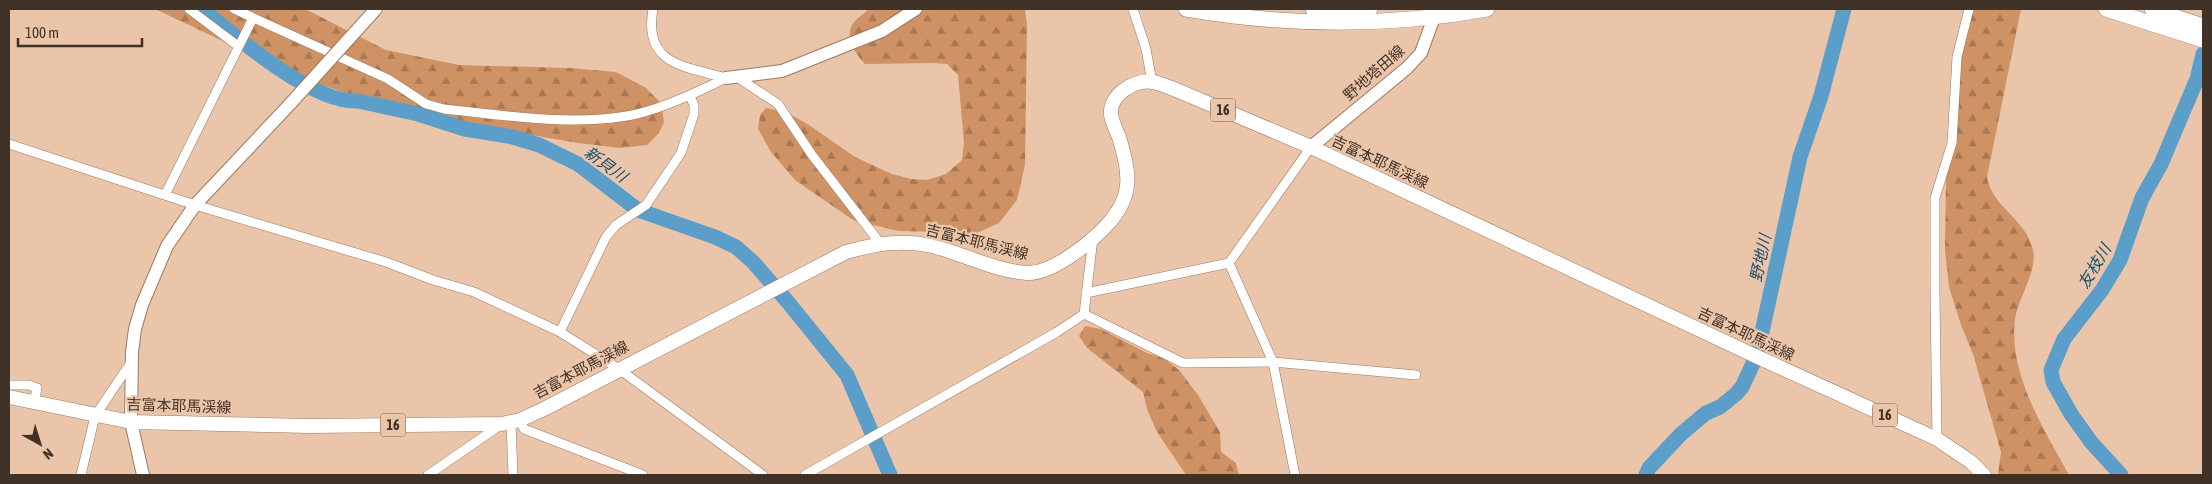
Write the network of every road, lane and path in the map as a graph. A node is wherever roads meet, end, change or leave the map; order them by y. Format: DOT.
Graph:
graph roads {
  1 [pos="189,9"];
  2 [pos="234,9"];
  3 [pos="246,9"];
  4 [pos="376,9"];
  5 [pos="653,9"];
  6 [pos="916,9"];
  7 [pos="1186,9"];
  8 [pos="1313,9"];
  9 [pos="1370,9"];
  10 [pos="1487,9"];
  11 [pos="1969,9"];
  12 [pos="2106,9"];
  13 [pos="2152,9"];
  14 [pos="1133,10"];
  15 [pos="1436,13"];
  16 [pos="253,18"];
  17 [pos="2178,25"];
  18 [pos="2203,26"];
  19 [pos="2203,40"];
  20 [pos="238,46"];
  21 [pos="732,77"];
  22 [pos="1152,82"];
  23 [pos="690,96"];
  24 [pos="9,144"];
  25 [pos="1311,147"];
  26 [pos="165,195"];
  27 [pos="195,205"];
  28 [pos="1093,238"];
  29 [pos="880,242"];
  30 [pos="1229,263"];
  31 [pos="1086,293"];
  32 [pos="1084,314"];
  33 [pos="560,332"];
  34 [pos="132,361"];
  35 [pos="1273,362"];
  36 [pos="619,369"];
  37 [pos="1416,375"];
  38 [pos="9,385"];
  39 [pos="9,397"];
  40 [pos="34,403"];
  41 [pos="95,416"];
  42 [pos="131,422"];
  43 [pos="511,422"];
  44 [pos="1938,439"];
  45 [pos="81,475"];
  46 [pos="143,475"];
  47 [pos="428,475"];
  48 [pos="513,475"];
  49 [pos="643,475"];
  50 [pos="763,475"];
  51 [pos="805,475"];
  52 [pos="1295,475"];
  53 [pos="1984,475"];
  1 -- 20 [label="street"];
  2 -- 16 [label="street"];
  3 -- 16 [label="street"];
  4 -- 27 [label="street, bridge"];
  5 -- 21 [label="street"];
  6 -- 21 [label="street"];
  7 -- 15 [label="highway"];
  8 -- 9 [label="highway"];
  10 -- 15 [label="highway"];
  11 -- 44 [label="street"];
  12 -- 17 [label="highway"];
  13 -- 17 [label="highway"];
  14 -- 22 [label="street"];
  15 -- 25 [label="street, 野地塔田線"];
  16 -- 20 [label="street"];
  16 -- 23 [label="street"];
  17 -- 18 [label="highway"];
  17 -- 19 [label="highway"];
  20 -- 26 [label="street"];
  21 -- 23 [label="street"];
  21 -- 29 [label="street"];
  22 -- 25 [label="main road, 吉富本耶馬渓線 / 16"];
  22 -- 28 [label="main road, 吉富本耶馬渓線 / 16"];
  23 -- 33 [label="street"];
  24 -- 26 [label="street"];
  25 -- 30 [label="street"];
  25 -- 44 [label="main road, 吉富本耶馬渓線 / 16"];
  26 -- 27 [label="street"];
  27 -- 33 [label="street"];
  27 -- 34 [label="street"];
  28 -- 29 [label="main road, 吉富本耶馬渓線 / 16"];
  28 -- 31 [label="street"];
  29 -- 36 [label="main road, 吉富本耶馬渓線 / 16"];
  30 -- 31 [label="street"];
  30 -- 35 [label="street"];
  31 -- 32 [label="street"];
  32 -- 35 [label="street"];
  32 -- 51 [label="street"];
  33 -- 36 [label="street"];
  34 -- 41 [label="street"];
  34 -- 42 [label="street"];
  35 -- 37 [label="street"];
  35 -- 52 [label="street"];
  36 -- 43 [label="main road, 吉富本耶馬渓線 / 16"];
  36 -- 50 [label="street"];
  38 -- 40 [label="street"];
  39 -- 40 [label="main road, 吉富本耶馬渓線 / 16"];
  40 -- 41 [label="main road, 吉富本耶馬渓線 / 16"];
  41 -- 42 [label="main road, 吉富本耶馬渓線 / 16"];
  41 -- 45 [label="street"];
  42 -- 43 [label="main road, 吉富本耶馬渓線 / 16"];
  42 -- 46 [label="street"];
  43 -- 47 [label="street"];
  43 -- 48 [label="street"];
  43 -- 49 [label="street"];
  44 -- 53 [label="main road, 吉富本耶馬渓線 / 16"];
}
